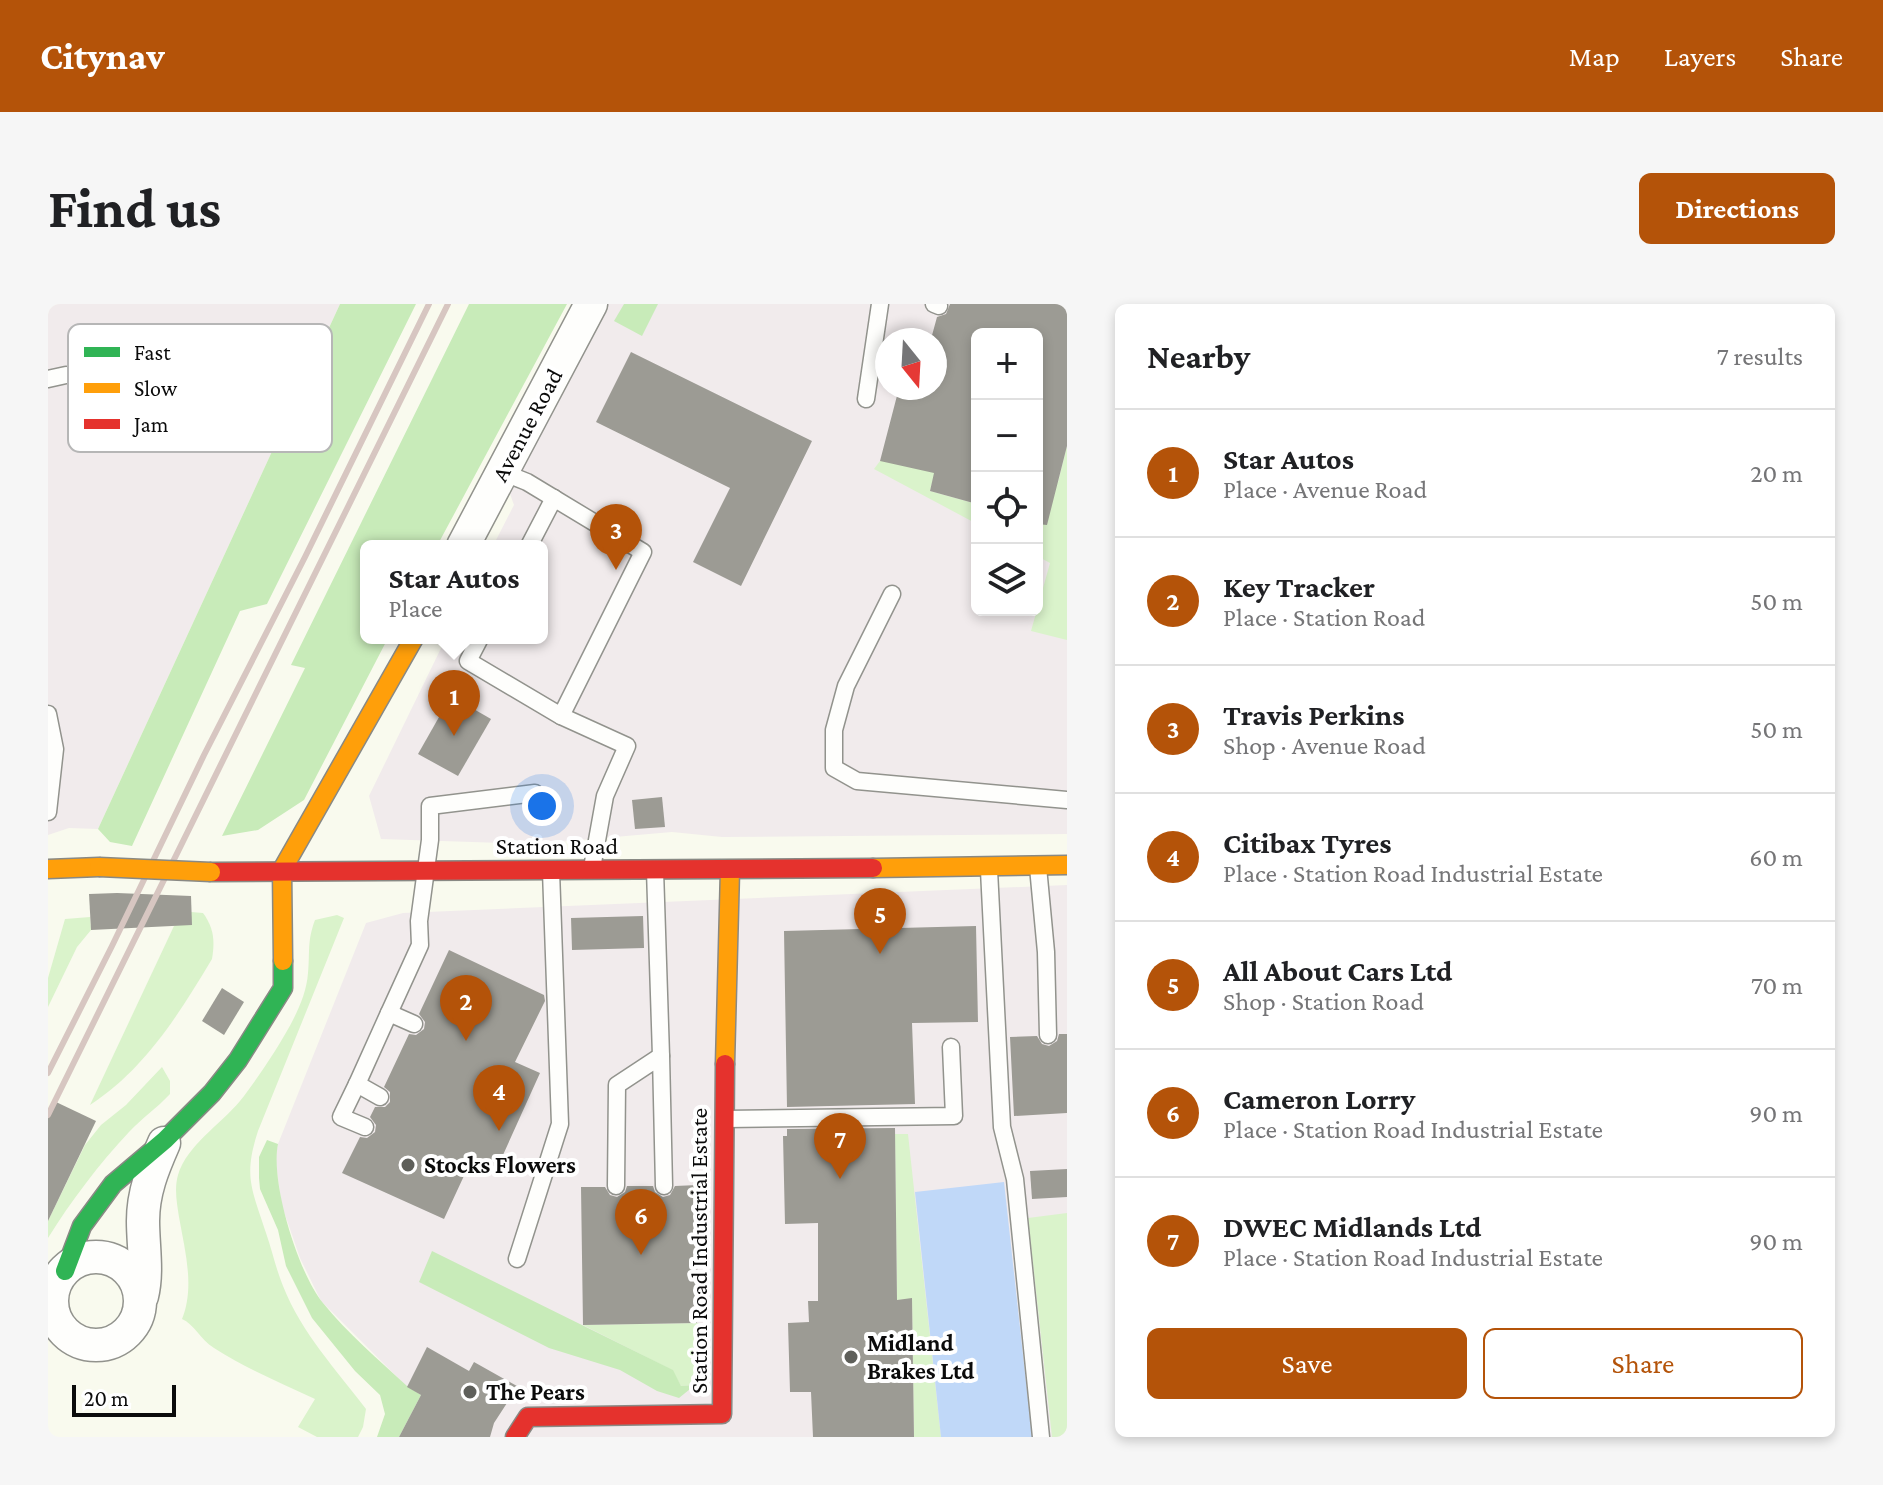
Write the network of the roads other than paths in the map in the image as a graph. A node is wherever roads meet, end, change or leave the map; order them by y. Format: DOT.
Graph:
graph roads {
  1 [pos="591,304"];
  2 [pos="880,304"];
  3 [pos="66,375"];
  4 [pos="48,379"];
  5 [pos="866,399"];
  6 [pos="502,472"];
  7 [pos="554,498"];
  8 [pos="466,540"];
  9 [pos="532,540"];
  10 [pos="892,594"];
  11 [pos="411,644"];
  12 [pos="477,644"];
  13 [pos="48,714"];
  14 [pos="561,716"];
  15 [pos="535,793"];
  16 [pos="1067,800"];
  17 [pos="48,812"];
  18 [pos="1067,865"];
  19 [pos="1038,866"];
  20 [pos="989,867"];
  21 [pos="48,869"];
  22 [pos="655,869"];
  23 [pos="282,870"];
  24 [pos="425,870"];
  25 [pos="592,870"];
  26 [pos="730,870"];
  27 [pos="551,871"];
  28 [pos="389,1013"];
  29 [pos="414,1024"];
  30 [pos="1048,1035"];
  31 [pos="951,1047"];
  32 [pos="661,1056"];
  33 [pos="357,1084"];
  34 [pos="380,1097"];
  35 [pos="723,1119"];
  36 [pos="365,1127"];
  37 [pos="165,1140"];
  38 [pos="616,1186"];
  39 [pos="664,1186"];
  40 [pos="517,1259"];
  41 [pos="65,1271"];
  42 [pos="141,1305"];
  43 [pos="561,1417"];
  44 [pos="515,1437"];
  45 [pos="562,1437"];
  46 [pos="1041,1437"];
  1 -- 6 [label="street, Avenue Road"];
  2 -- 5 [label="lane"];
  3 -- 4 [label="lane"];
  6 -- 7 [label="lane"];
  6 -- 8 [label="street, Avenue Road"];
  7 -- 9 [label="lane"];
  7 -- 14 [label="lane"];
  10 -- 16 [label="lane"];
  11 -- 23 [label="street"];
  12 -- 14 [label="lane"];
  13 -- 17 [label="lane"];
  14 -- 25 [label="lane"];
  15 -- 24 [label="lane"];
  18 -- 19 [label="street, Station Road"];
  19 -- 20 [label="street, Station Road"];
  19 -- 30 [label="lane"];
  20 -- 26 [label="street, Station Road"];
  20 -- 46 [label="lane"];
  21 -- 23 [label="street, Station Road, bridge"];
  22 -- 25 [label="street, Station Road"];
  22 -- 26 [label="street, Station Road"];
  22 -- 32 [label="lane"];
  23 -- 24 [label="street, Station Road"];
  23 -- 37 [label="street"];
  24 -- 27 [label="street, Station Road"];
  24 -- 28 [label="lane"];
  25 -- 27 [label="street, Station Road"];
  26 -- 35 [label="street, Station Road Industrial Estate"];
  27 -- 40 [label="lane"];
  28 -- 29 [label="lane"];
  28 -- 33 [label="lane"];
  31 -- 35 [label="lane"];
  32 -- 38 [label="lane"];
  32 -- 39 [label="lane"];
  33 -- 34 [label="lane"];
  33 -- 36 [label="lane"];
  35 -- 43 [label="street, Station Road Industrial Estate"];
  37 -- 41 [label="street"];
  37 -- 42 [label="street"];
  41 -- 42 [label="street"];
  41 -- 42 [label="street"];
  43 -- 44 [label="street, Station Road Industrial Estate"];
  43 -- 45 [label="lane"];
}
